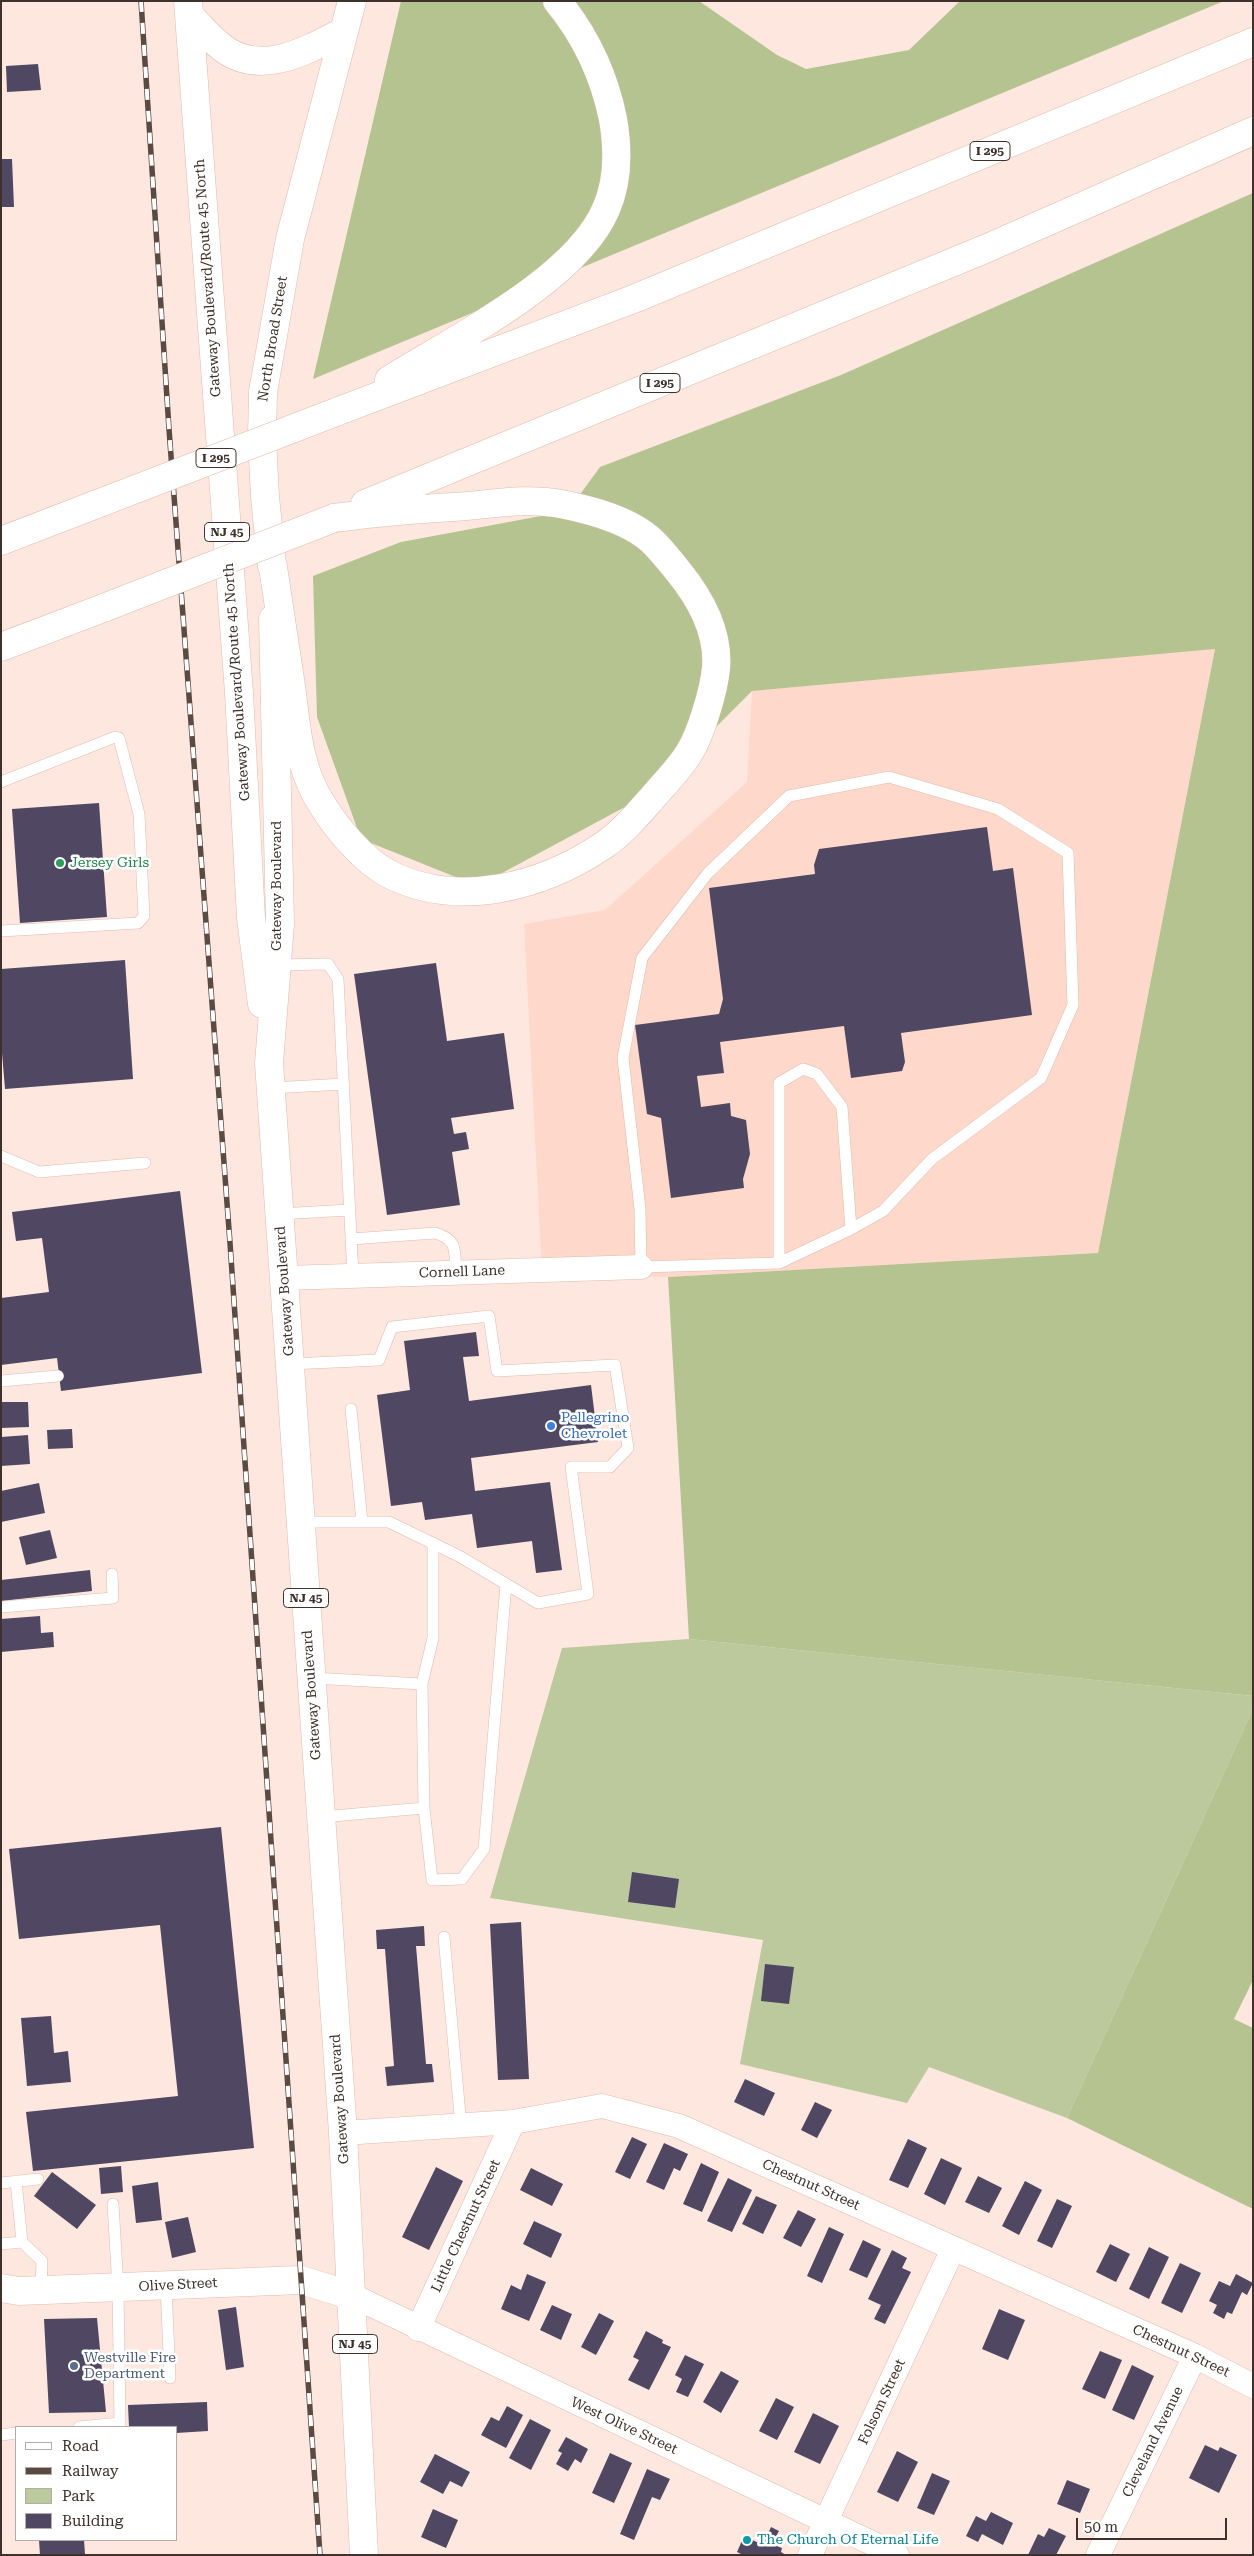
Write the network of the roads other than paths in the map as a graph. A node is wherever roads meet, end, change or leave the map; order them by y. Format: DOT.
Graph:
graph roads {
  1 [pos="352,1"];
  2 [pos="557,1"];
  3 [pos="189,8"];
  4 [pos="1253,24"];
  5 [pos="344,31"];
  6 [pos="1253,42"];
  7 [pos="1192,68"];
  8 [pos="1253,132"];
  9 [pos="1253,144"];
  10 [pos="985,249"];
  11 [pos="336,412"];
  12 [pos="334,518"];
  13 [pos="1,541"];
  14 [pos="272,567"];
  15 [pos="1,647"];
  16 [pos="276,775"];
  17 [pos="1,782"];
  18 [pos="1,932"];
  19 [pos="276,965"];
  20 [pos="270,1075"];
  21 [pos="344,1084"];
  22 [pos="1,1156"];
  23 [pos="145,1163"];
  24 [pos="349,1210"];
  25 [pos="279,1214"];
  26 [pos="851,1229"];
  27 [pos="350,1239"];
  28 [pos="779,1263"];
  29 [pos="641,1267"];
  30 [pos="456,1272"];
  31 [pos="352,1276"];
  32 [pos="284,1278"];
  33 [pos="290,1364"];
  34 [pos="58,1376"];
  35 [pos="1,1381"];
  36 [pos="351,1409"];
  37 [pos="301,1522"];
  38 [pos="362,1522"];
  39 [pos="433,1543"];
  40 [pos="112,1574"];
  41 [pos="506,1584"];
  42 [pos="1,1607"];
  43 [pos="311,1678"];
  44 [pos="422,1684"];
  45 [pos="424,1808"];
  46 [pos="320,1817"];
  47 [pos="444,1937"];
  48 [pos="513,2122"];
  49 [pos="461,2126"];
  50 [pos="343,2133"];
  51 [pos="38,2179"];
  52 [pos="16,2181"];
  53 [pos="1,2183"];
  54 [pos="113,2204"];
  55 [pos="22,2242"];
  56 [pos="1,2244"];
  57 [pos="953,2249"];
  58 [pos="166,2286"];
  59 [pos="1,2288"];
  60 [pos="118,2288"];
  61 [pos="41,2290"];
  62 [pos="353,2296"];
  63 [pos="418,2329"];
  64 [pos="1195,2356"];
  65 [pos="170,2378"];
  66 [pos="1253,2386"];
  67 [pos="89,2426"];
  68 [pos="15,2433"];
  69 [pos="1,2435"];
  70 [pos="826,2522"];
  71 [pos="364,2555"];
  72 [pos="810,2555"];
  73 [pos="897,2555"];
  74 [pos="1098,2555"];
  1 -- 5 [label="main road, North Broad Street / NJ 45"];
  2 -- 11 [label="main road"];
  3 -- 5 [label="main road"];
  3 -- 20 [label="main road, Gateway Boulevard/Route 45 North / NJ 45"];
  4 -- 7 [label="main road"];
  5 -- 14 [label="main road, North Broad Street / NJ 45"];
  6 -- 7 [label="main road, I 295"];
  7 -- 11 [label="main road, I 295"];
  8 -- 10 [label="main road, I 295"];
  9 -- 10 [label="main road"];
  10 -- 12 [label="main road, I 295"];
  11 -- 13 [label="main road, I 295, bridge"];
  12 -- 14 [label="main road"];
  12 -- 15 [label="main road, I 295, bridge"];
  14 -- 16 [label="main road, North Broad Street / NJ 45"];
  16 -- 19 [label="main road, Gateway Boulevard / NJ 45"];
  17 -- 18 [label="lane"];
  19 -- 20 [label="main road, Gateway Boulevard / NJ 45"];
  19 -- 21 [label="lane"];
  20 -- 21 [label="lane"];
  20 -- 25 [label="main road, Gateway Boulevard / NJ 45"];
  21 -- 24 [label="lane"];
  22 -- 23 [label="lane"];
  24 -- 25 [label="lane"];
  24 -- 27 [label="lane"];
  25 -- 32 [label="main road, Gateway Boulevard / NJ 45"];
  26 -- 28 [label="lane"];
  26 -- 28 [label="lane"];
  26 -- 29 [label="lane"];
  27 -- 30 [label="lane"];
  27 -- 31 [label="lane"];
  28 -- 29 [label="lane"];
  29 -- 30 [label="street, Cornell Lane"];
  30 -- 31 [label="street, Cornell Lane"];
  31 -- 32 [label="street, Cornell Lane"];
  32 -- 33 [label="main road, Gateway Boulevard / NJ 45"];
  33 -- 37 [label="main road, Gateway Boulevard / NJ 45"];
  33 -- 41 [label="lane"];
  34 -- 35 [label="lane"];
  36 -- 38 [label="lane"];
  37 -- 38 [label="lane"];
  37 -- 43 [label="main road, Gateway Boulevard / NJ 45"];
  38 -- 39 [label="lane"];
  39 -- 41 [label="lane"];
  39 -- 44 [label="lane"];
  40 -- 42 [label="lane"];
  41 -- 45 [label="lane"];
  43 -- 44 [label="lane"];
  43 -- 46 [label="main road, Gateway Boulevard / NJ 45"];
  44 -- 45 [label="lane"];
  45 -- 46 [label="lane"];
  46 -- 50 [label="main road, Gateway Boulevard / NJ 45"];
  47 -- 49 [label="lane"];
  48 -- 49 [label="street, Chestnut Street"];
  48 -- 57 [label="street, Chestnut Street"];
  48 -- 63 [label="street, Little Chestnut Street"];
  49 -- 50 [label="street, Chestnut Street"];
  50 -- 62 [label="main road, Gateway Boulevard / NJ 45"];
  51 -- 52 [label="lane"];
  52 -- 53 [label="lane"];
  52 -- 55 [label="lane"];
  54 -- 60 [label="lane"];
  55 -- 56 [label="lane"];
  55 -- 61 [label="lane"];
  57 -- 64 [label="street, Chestnut Street"];
  57 -- 70 [label="street, Folsom Street"];
  58 -- 60 [label="main road, Olive Street"];
  58 -- 62 [label="main road, Olive Street"];
  58 -- 65 [label="lane"];
  59 -- 61 [label="main road, Olive Street"];
  60 -- 61 [label="main road, Olive Street"];
  60 -- 67 [label="lane"];
  62 -- 63 [label="street, West Olive Street"];
  62 -- 71 [label="main road, Gateway Boulevard / NJ 45"];
  63 -- 70 [label="street, West Olive Street"];
  64 -- 66 [label="street, Chestnut Street"];
  64 -- 74 [label="street, Cleveland Avenue"];
  68 -- 69 [label="lane"];
  70 -- 72 [label="street, Folsom Street"];
  70 -- 73 [label="street, West Olive Street"];
}
